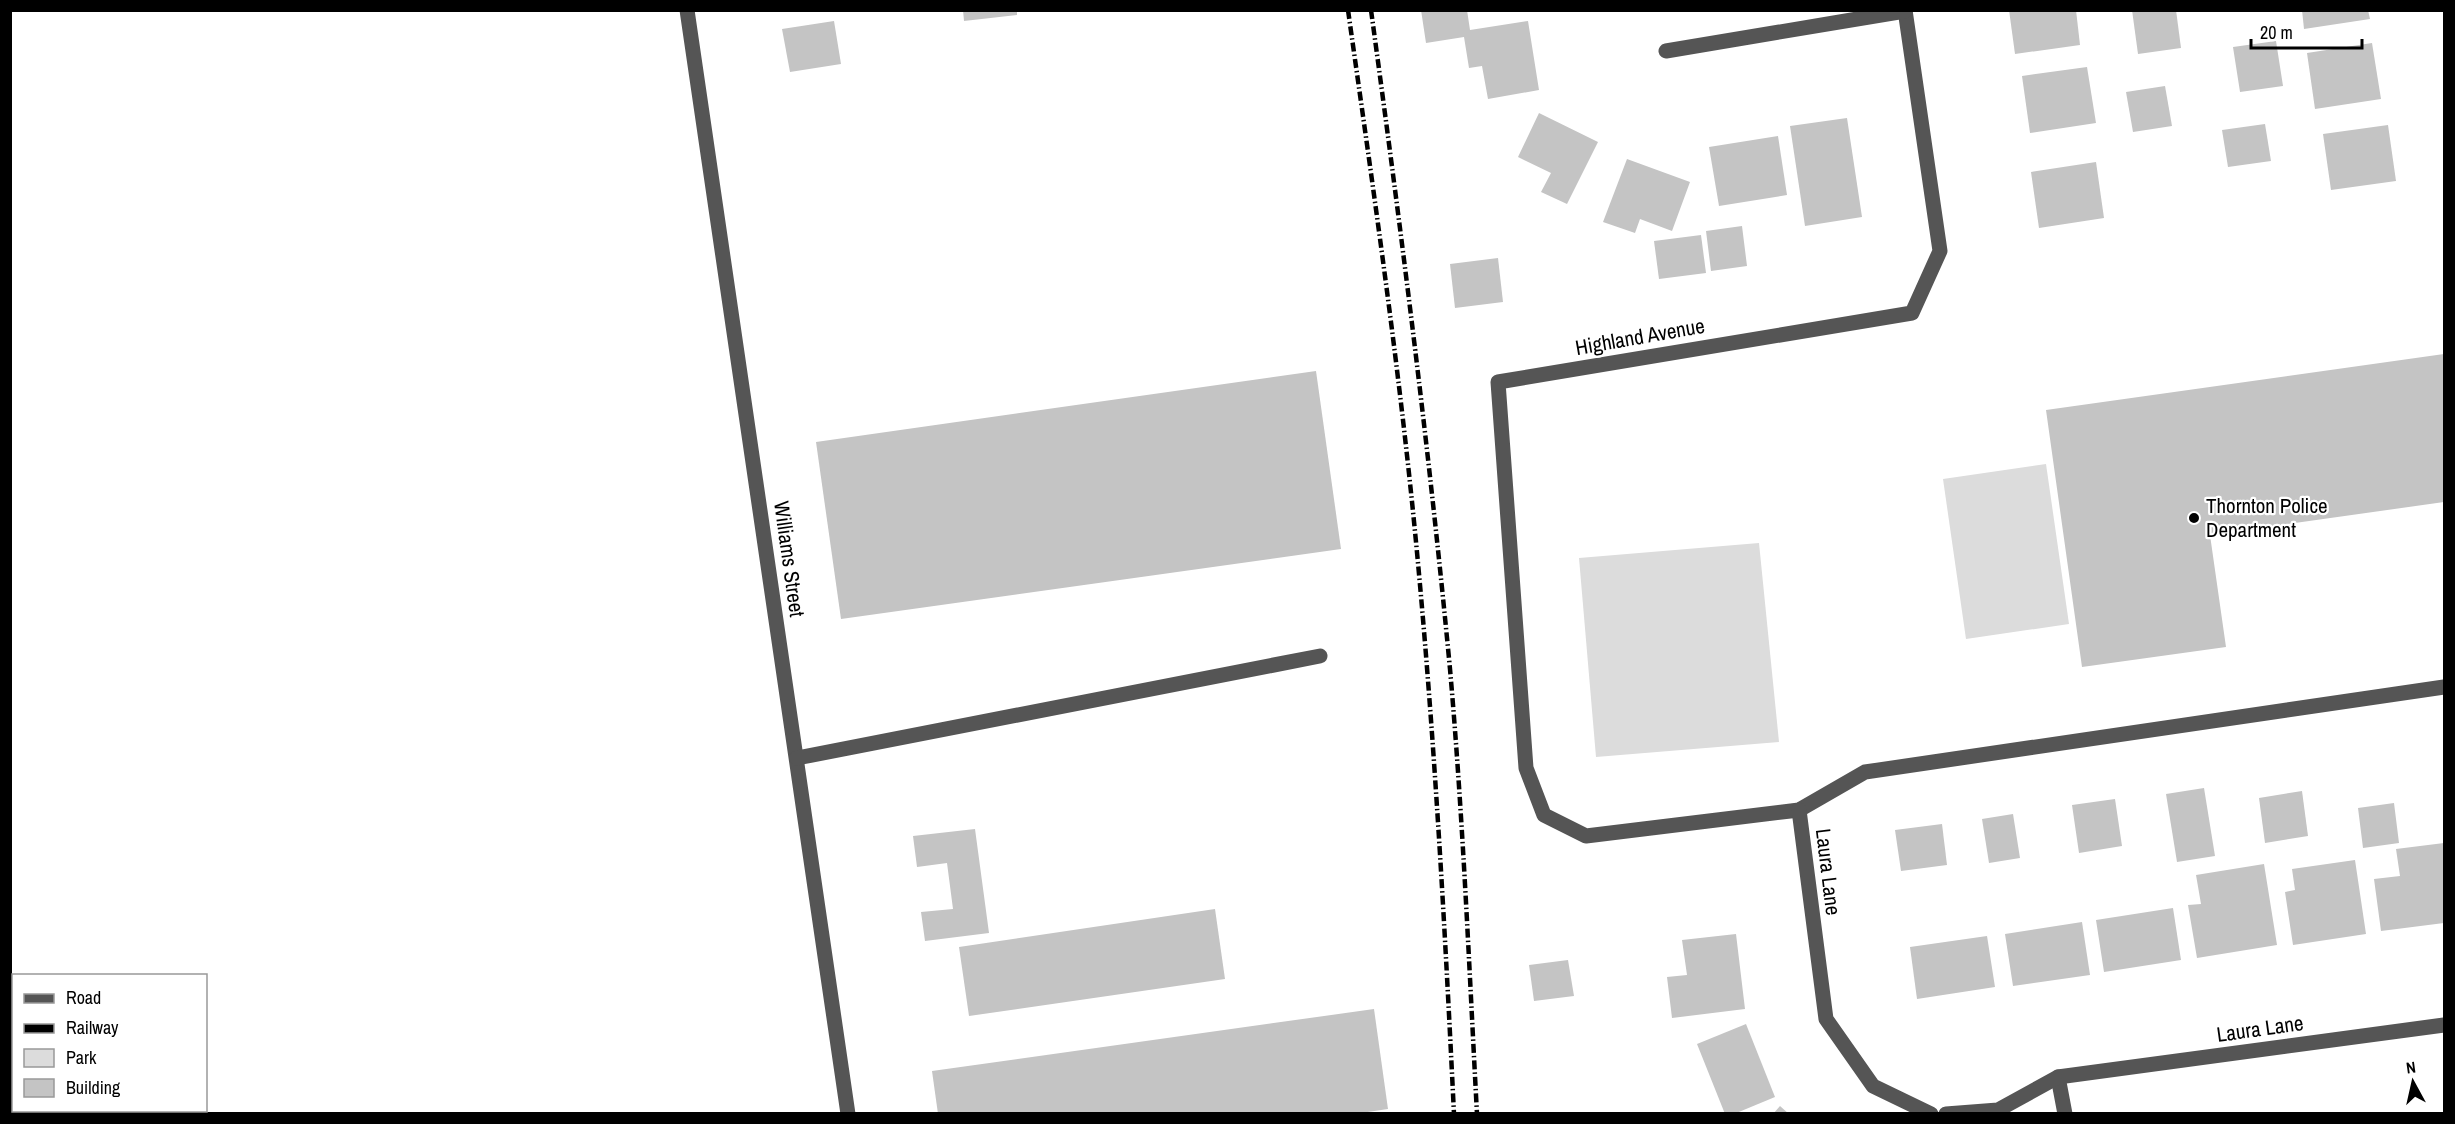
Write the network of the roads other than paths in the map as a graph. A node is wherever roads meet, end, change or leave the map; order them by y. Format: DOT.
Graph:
graph roads {
  1 [pos="687,10"];
  2 [pos="1905,11"];
  3 [pos="1666,51"];
  4 [pos="1320,656"];
  5 [pos="2445,687"];
  6 [pos="797,758"];
  7 [pos="1799,810"];
  8 [pos="1544,815"];
  9 [pos="2445,1024"];
  10 [pos="2058,1077"];
  11 [pos="848,1113"];
  12 [pos="1931,1113"];
  13 [pos="1946,1113"];
  14 [pos="2065,1113"];
  1 -- 6 [label="street, Williams Street"];
  2 -- 3 [label="street"];
  2 -- 8 [label="street, Highland Avenue"];
  4 -- 6 [label="street"];
  5 -- 7 [label="street"];
  6 -- 11 [label="street, Williams Street"];
  7 -- 8 [label="street, Laura Lane"];
  7 -- 12 [label="street, Laura Lane"];
  9 -- 10 [label="street, Laura Lane"];
  10 -- 13 [label="street, Laura Lane"];
  10 -- 14 [label="street"];
}
